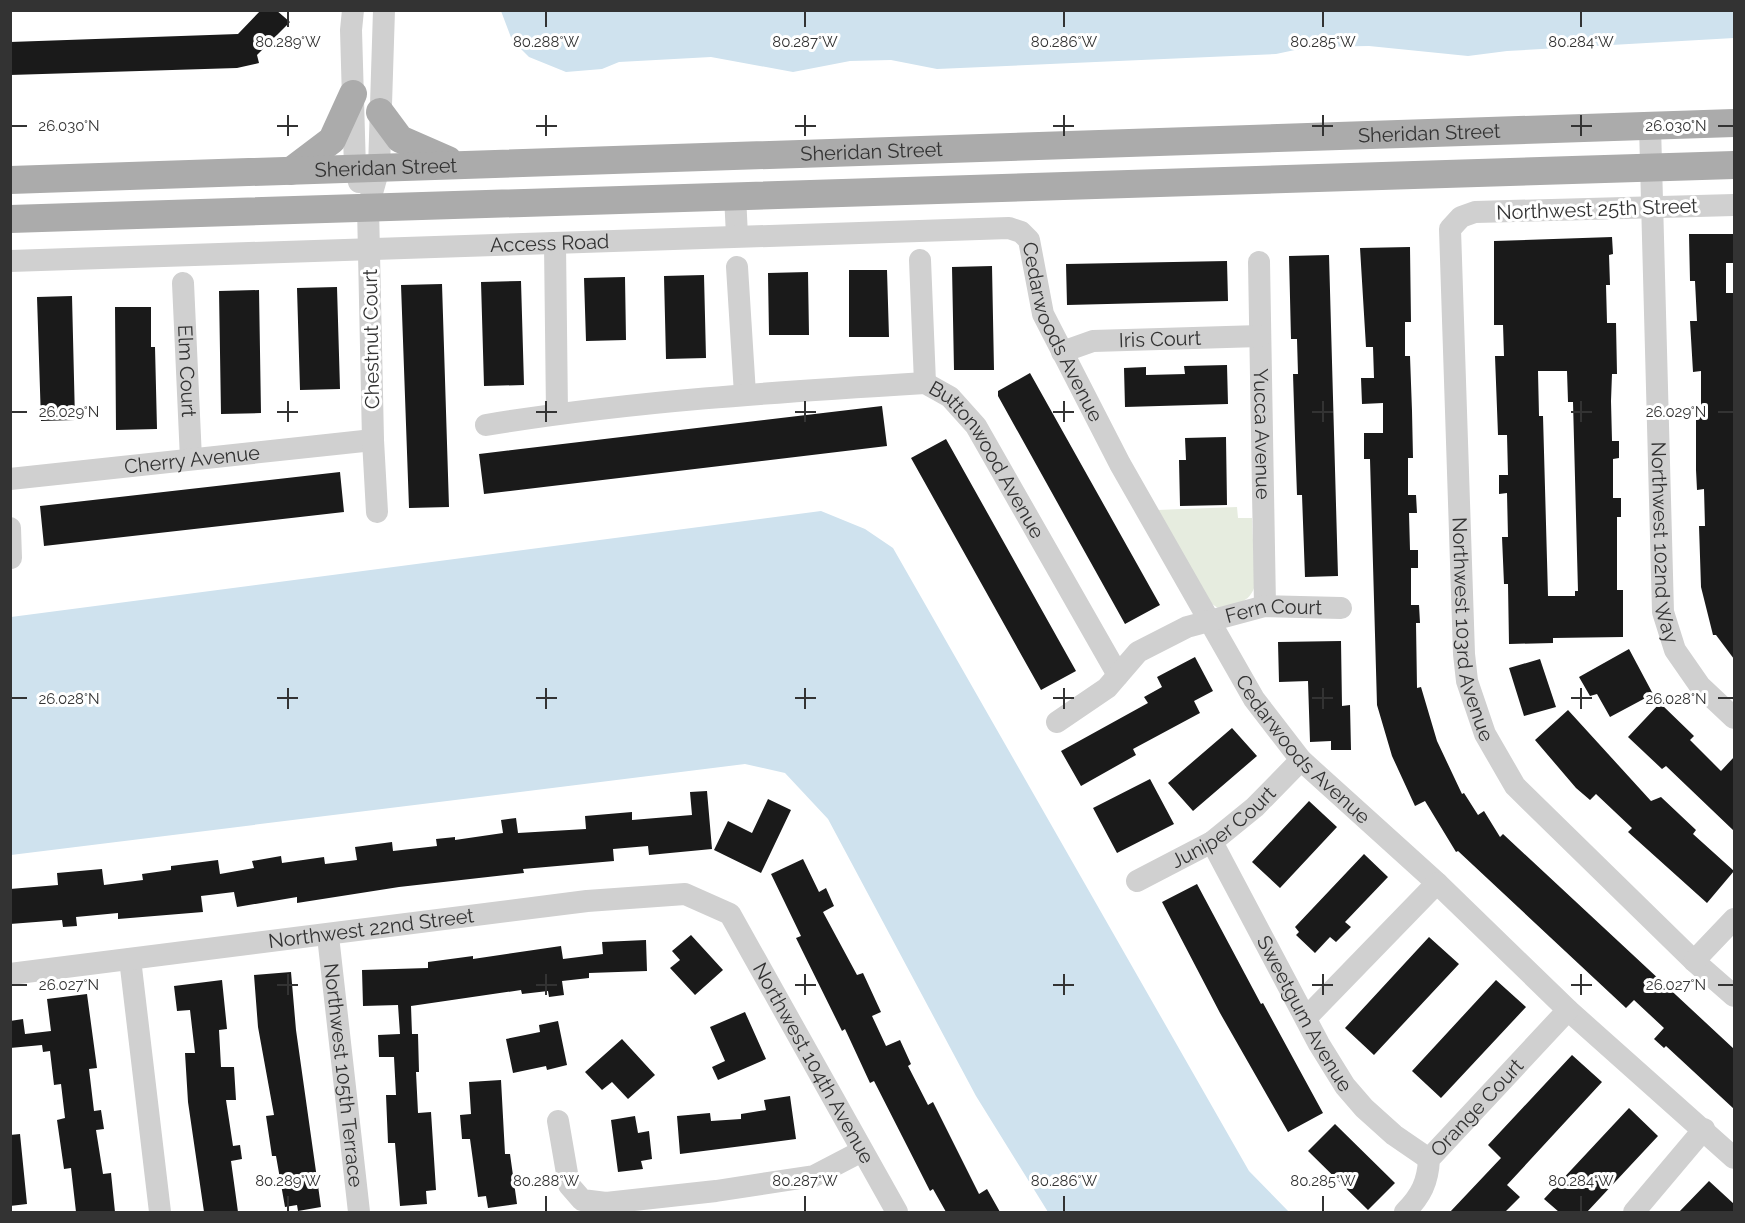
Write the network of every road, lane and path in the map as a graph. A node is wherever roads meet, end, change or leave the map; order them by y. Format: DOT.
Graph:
graph roads {
  1 [pos="353,10"];
  2 [pos="384,10"];
  3 [pos="353,94"];
  4 [pos="380,112"];
  5 [pos="1734,123"];
  6 [pos="1650,126"];
  7 [pos="461,165"];
  8 [pos="1734,165"];
  9 [pos="367,168"];
  10 [pos="1650,168"];
  11 [pos="291,171"];
  12 [pos="10,180"];
  13 [pos="735,195"];
  14 [pos="1734,205"];
  15 [pos="368,207"];
  16 [pos="1650,207"];
  17 [pos="1461,218"];
  18 [pos="10,219"];
  19 [pos="1021,231"];
  20 [pos="737,236"];
  21 [pos="555,244"];
  22 [pos="370,247"];
  23 [pos="920,260"];
  24 [pos="10,261"];
  25 [pos="1259,262"];
  26 [pos="737,267"];
  27 [pos="183,283"];
  28 [pos="1260,336"];
  29 [pos="1062,352"];
  30 [pos="925,383"];
  31 [pos="745,394"];
  32 [pos="557,413"];
  33 [pos="486,425"];
  34 [pos="372,440"];
  35 [pos="191,459"];
  36 [pos="10,479"];
  37 [pos="377,512"];
  38 [pos="10,528"];
  39 [pos="11,558"];
  40 [pos="1265,606"];
  41 [pos="1341,608"];
  42 [pos="1209,620"];
  43 [pos="1118,675"];
  44 [pos="1734,718"];
  45 [pos="1057,722"];
  46 [pos="1301,760"];
  47 [pos="1212,842"];
  48 [pos="1137,881"];
  49 [pos="1437,883"];
  50 [pos="730,914"];
  51 [pos="1734,919"];
  52 [pos="328,936"];
  53 [pos="130,959"];
  54 [pos="1694,961"];
  55 [pos="10,974"];
  56 [pos="1734,996"];
  57 [pos="1568,1010"];
  58 [pos="1306,1018"];
  59 [pos="558,1121"];
  60 [pos="1704,1129"];
  61 [pos="862,1151"];
  62 [pos="1734,1158"];
  63 [pos="1430,1159"];
  64 [pos="160,1212"];
  65 [pos="359,1212"];
  66 [pos="897,1212"];
  67 [pos="1405,1212"];
  68 [pos="1634,1212"];
  1 -- 3 [label="street"];
  2 -- 4 [label="street"];
  3 -- 9 [label="street"];
  3 -- 11 [label="main road"];
  4 -- 7 [label="main road"];
  4 -- 9 [label="street"];
  5 -- 6 [label="main road, Sheridan Street"];
  6 -- 7 [label="main road, Sheridan Street"];
  6 -- 10 [label="street, Northwest 102nd Way"];
  7 -- 9 [label="main road, Sheridan Street"];
  8 -- 10 [label="main road, Sheridan Street"];
  9 -- 11 [label="main road, Sheridan Street"];
  9 -- 15 [label="street, Chestnut Court"];
  10 -- 13 [label="main road, Sheridan Street"];
  10 -- 16 [label="street, Northwest 102nd Way"];
  11 -- 12 [label="main road, Sheridan Street"];
  13 -- 15 [label="main road, Sheridan Street"];
  13 -- 20 [label="street"];
  14 -- 16 [label="street, Northwest 25th Street"];
  15 -- 18 [label="main road, Sheridan Street"];
  15 -- 22 [label="street, Chestnut Court"];
  16 -- 17 [label="street, Northwest 25th Street"];
  16 -- 44 [label="street, Northwest 102nd Way"];
  17 -- 54 [label="street, Northwest 103rd Avenue"];
  19 -- 20 [label="street, Access Road"];
  19 -- 29 [label="street, Cedarwoods Avenue"];
  20 -- 21 [label="street, Access Road"];
  21 -- 22 [label="street, Access Road"];
  21 -- 32 [label="street"];
  22 -- 24 [label="street, Access Road"];
  22 -- 34 [label="street, Chestnut Court"];
  23 -- 30 [label="street"];
  25 -- 28 [label="street, Yucca Avenue"];
  26 -- 31 [label="street"];
  27 -- 35 [label="street, Elm Court"];
  28 -- 29 [label="street, Iris Court"];
  28 -- 40 [label="street, Yucca Avenue"];
  29 -- 42 [label="street, Cedarwoods Avenue"];
  30 -- 31 [label="street, Buttonwood Avenue"];
  30 -- 43 [label="street, Buttonwood Avenue"];
  31 -- 32 [label="street, Buttonwood Avenue"];
  32 -- 33 [label="street, Buttonwood Avenue"];
  34 -- 35 [label="street, Cherry Avenue"];
  34 -- 37 [label="street, Chestnut Court"];
  35 -- 36 [label="street, Cherry Avenue"];
  38 -- 39 [label="street"];
  40 -- 41 [label="street, Fern Court"];
  40 -- 42 [label="street, Fern Court"];
  42 -- 43 [label="street, Fern Court"];
  42 -- 46 [label="street, Cedarwoods Avenue"];
  43 -- 45 [label="street, Fern Court"];
  46 -- 47 [label="street, Juniper Court"];
  46 -- 49 [label="street, Cedarwoods Avenue"];
  47 -- 48 [label="street, Juniper Court"];
  47 -- 58 [label="street, Sweetgum Avenue"];
  49 -- 57 [label="street, Cedarwoods Avenue"];
  49 -- 58 [label="street"];
  50 -- 52 [label="street, Northwest 22nd Street"];
  50 -- 61 [label="street, Northwest 104th Avenue"];
  51 -- 54 [label="street"];
  52 -- 53 [label="street, Northwest 22nd Street"];
  52 -- 65 [label="street, Northwest 105th Terrace"];
  53 -- 55 [label="street, Northwest 22nd Street"];
  53 -- 64 [label="street"];
  54 -- 56 [label="street, Northwest 103rd Avenue"];
  57 -- 60 [label="street, Cedarwoods Avenue"];
  57 -- 63 [label="street, Orange Court"];
  58 -- 63 [label="street, Sweetgum Avenue"];
  59 -- 61 [label="street"];
  60 -- 62 [label="street, Cedarwoods Avenue"];
  60 -- 68 [label="street"];
  61 -- 66 [label="street, Northwest 104th Avenue"];
  63 -- 67 [label="street, Orange Court"];
}
